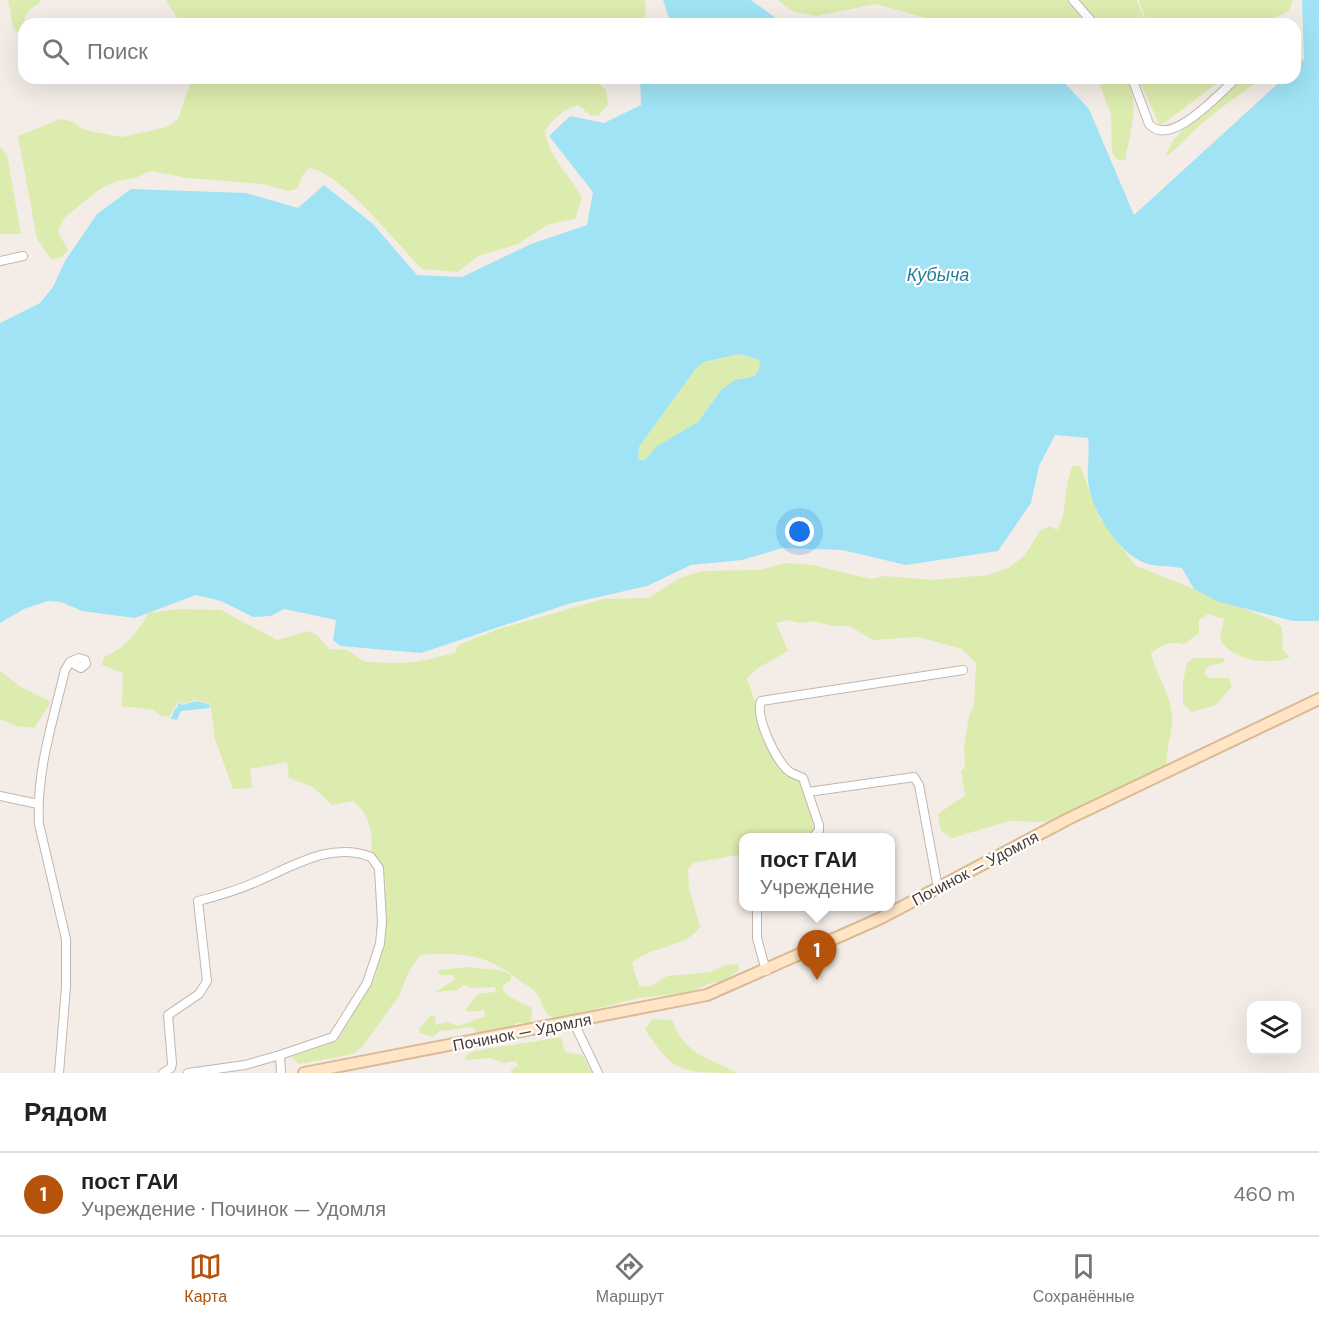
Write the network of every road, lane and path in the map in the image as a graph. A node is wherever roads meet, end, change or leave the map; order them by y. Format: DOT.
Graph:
graph roads {
  1 [pos="1073,0"];
  2 [pos="1089,18"];
  3 [pos="1134,84"];
  4 [pos="1230,84"];
  5 [pos="22,256"];
  6 [pos="0,261"];
  7 [pos="70,662"];
  8 [pos="963,670"];
  9 [pos="1319,699"];
  10 [pos="808,792"];
  11 [pos="0,796"];
  12 [pos="38,804"];
  13 [pos="817,833"];
  14 [pos="938,888"];
  15 [pos="757,911"];
  16 [pos="894,911"];
  17 [pos="895,911"];
  18 [pos="765,970"];
  19 [pos="574,1023"];
  20 [pos="280,1055"];
  21 [pos="59,1073"];
  22 [pos="163,1073"];
  23 [pos="188,1073"];
  24 [pos="281,1073"];
  25 [pos="304,1073"];
  26 [pos="598,1073"];
  1 -- 2 [label="street"];
  3 -- 4 [label="street"];
  5 -- 6 [label="street"];
  7 -- 12 [label="street"];
  8 -- 10 [label="street"];
  9 -- 14 [label="main road, Починок — Удомля"];
  10 -- 13 [label="street"];
  10 -- 14 [label="street"];
  11 -- 12 [label="street"];
  12 -- 21 [label="street"];
  14 -- 17 [label="main road, Починок — Удомля"];
  15 -- 18 [label="street"];
  16 -- 18 [label="main road, Починок — Удомля"];
  18 -- 19 [label="main road, Починок — Удомля"];
  19 -- 25 [label="main road, Починок — Удомля"];
  19 -- 26 [label="street"];
  20 -- 22 [label="street"];
  20 -- 23 [label="street"];
  20 -- 24 [label="street"];
}
